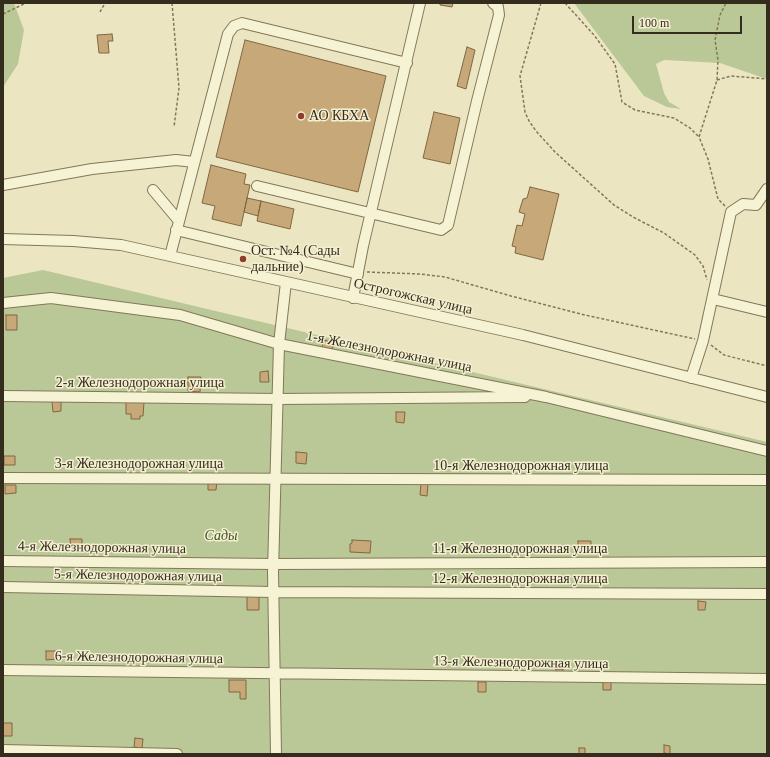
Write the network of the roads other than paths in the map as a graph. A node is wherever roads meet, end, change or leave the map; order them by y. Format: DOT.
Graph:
graph roads {
  1 [pos="420,3"];
  2 [pos="493,3"];
  3 [pos="407,63"];
  4 [pos="194,162"];
  5 [pos="3,185"];
  6 [pos="257,186"];
  7 [pos="767,189"];
  8 [pos="153,190"];
  9 [pos="371,213"];
  10 [pos="178,226"];
  11 [pos="3,238"];
  12 [pos="170,256"];
  13 [pos="358,274"];
  14 [pos="286,282"];
  15 [pos="353,298"];
  16 [pos="713,299"];
  17 [pos="3,303"];
  18 [pos="767,312"];
  19 [pos="279,344"];
  20 [pos="691,378"];
  21 [pos="3,396"];
  22 [pos="546,397"];
  23 [pos="767,397"];
  24 [pos="278,399"];
  25 [pos="767,451"];
  26 [pos="3,478"];
  27 [pos="275,479"];
  28 [pos="767,480"];
  29 [pos="3,561"];
  30 [pos="767,562"];
  31 [pos="273,564"];
  32 [pos="3,587"];
  33 [pos="273,592"];
  34 [pos="767,594"];
  35 [pos="3,670"];
  36 [pos="275,674"];
  37 [pos="767,679"];
  38 [pos="3,750"];
  39 [pos="177,754"];
  40 [pos="276,754"];
  1 -- 3 [label="street"];
  2 -- 9 [label="street"];
  3 -- 4 [label="street"];
  3 -- 9 [label="street"];
  4 -- 5 [label="street"];
  4 -- 10 [label="street"];
  6 -- 9 [label="street"];
  7 -- 16 [label="street"];
  8 -- 10 [label="street"];
  9 -- 13 [label="street"];
  10 -- 12 [label="street"];
  10 -- 13 [label="street"];
  11 -- 12 [label="street, Острогожская улица"];
  12 -- 14 [label="street, Острогожская улица"];
  13 -- 15 [label="street"];
  14 -- 15 [label="street, Острогожская улица"];
  14 -- 19 [label="street"];
  15 -- 20 [label="street, Острогожская улица"];
  16 -- 18 [label="street"];
  16 -- 20 [label="street"];
  17 -- 19 [label="street, 1-я Железнодорожная улица"];
  19 -- 22 [label="street, 1-я Железнодорожная улица"];
  19 -- 24 [label="street"];
  20 -- 23 [label="street, Острогожская улица"];
  21 -- 24 [label="street, 2-я Железнодорожная улица"];
  22 -- 24 [label="street, 2-я Железнодорожная улица"];
  22 -- 25 [label="street, 1-я Железнодорожная улица"];
  24 -- 27 [label="street"];
  26 -- 27 [label="street, 3-я Железнодорожная улица"];
  27 -- 28 [label="street, 10-я Железнодорожная улица"];
  27 -- 31 [label="street"];
  29 -- 31 [label="street, 4-я Железнодорожная улица"];
  30 -- 31 [label="street, 11-я Железнодорожная улица"];
  31 -- 33 [label="street"];
  32 -- 33 [label="street, 5-я Железнодорожная улица"];
  33 -- 34 [label="street, 12-я Железнодорожная улица"];
  33 -- 36 [label="street"];
  35 -- 36 [label="street, 6-я Железнодорожная улица"];
  36 -- 37 [label="street, 13-я Железнодорожная улица"];
  36 -- 40 [label="street"];
  38 -- 39 [label="street"];
}
